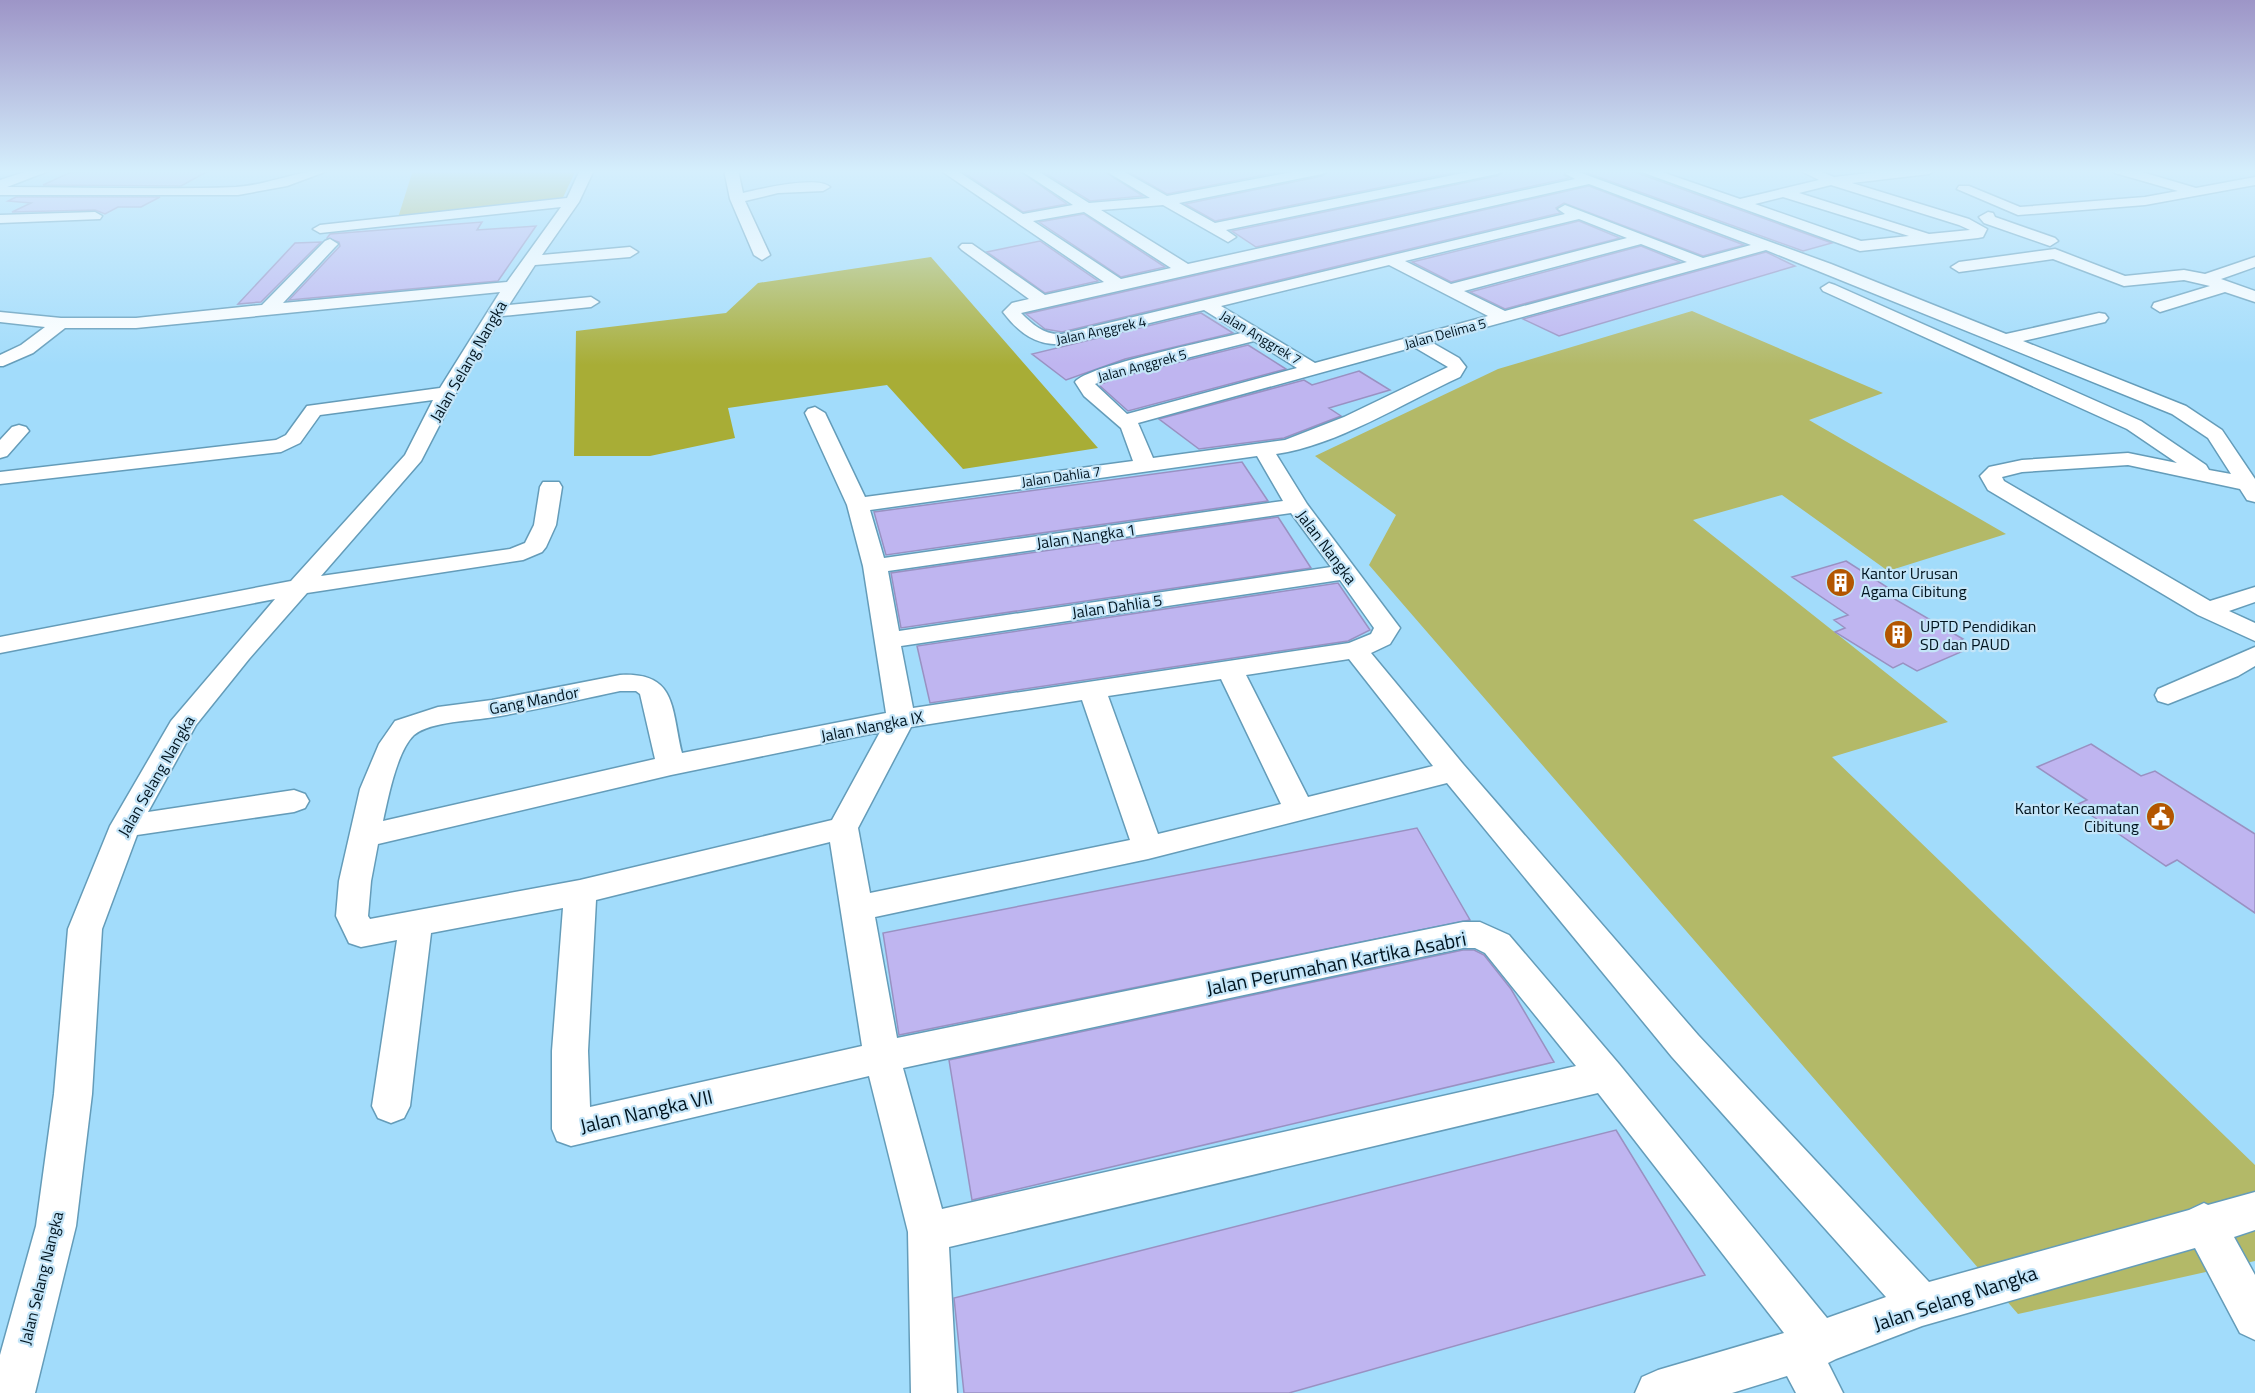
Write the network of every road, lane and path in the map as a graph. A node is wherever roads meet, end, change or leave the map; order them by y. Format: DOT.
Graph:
graph roads {
  1 [pos="547,235"];
  2 [pos="753,235"];
  3 [pos="1044,235"];
  4 [pos="1132,235"];
  5 [pos="1225,235"];
  6 [pos="1343,235"];
  7 [pos="1498,235"];
  8 [pos="1632,235"];
  9 [pos="1735,235"];
  10 [pos="1828,235"];
  11 [pos="1921,235"];
  12 [pos="1966,235"];
  13 [pos="2034,235"];
  14 [pos="1931,238"];
  15 [pos="1642,239"];
  16 [pos="2050,241"];
  17 [pos="330,244"];
  18 [pos="1764,246"];
  19 [pos="967,247"];
  20 [pos="630,252"];
  21 [pos="1258,254"];
  22 [pos="762,255"];
  23 [pos="528,261"];
  24 [pos="1392,261"];
  25 [pos="2255,262"];
  26 [pos="1703,263"];
  27 [pos="1959,267"];
  28 [pos="1186,270"];
  29 [pos="2206,279"];
  30 [pos="1305,281"];
  31 [pos="1119,285"];
  32 [pos="512,286"];
  33 [pos="2223,287"];
  34 [pos="1829,288"];
  35 [pos="1449,290"];
  36 [pos="2255,297"];
  37 [pos="1042,301"];
  38 [pos="591,302"];
  39 [pos="1209,306"];
  40 [pos="2160,307"];
  41 [pos="269,308"];
  42 [pos="498,311"];
  43 [pos="0,317"];
  44 [pos="1503,317"];
  45 [pos="2099,318"];
  46 [pos="61,322"];
  47 [pos="1256,335"];
  48 [pos="2007,339"];
  49 [pos="1416,341"];
  50 [pos="3,361"];
  51 [pos="1312,369"];
  52 [pos="446,393"];
  53 [pos="815,413"];
  54 [pos="1126,420"];
  55 [pos="19,431"];
  56 [pos="1264,451"];
  57 [pos="0,452"];
  58 [pos="1145,464"];
  59 [pos="2205,474"];
  60 [pos="0,478"];
  61 [pos="551,488"];
  62 [pos="2251,489"];
  63 [pos="858,505"];
  64 [pos="1297,506"];
  65 [pos="875,566"];
  66 [pos="1345,572"];
  67 [pos="302,586"];
  68 [pos="2255,594"];
  69 [pos="2207,610"];
  70 [pos="2255,633"];
  71 [pos="1381,639"];
  72 [pos="890,640"];
  73 [pos="0,645"];
  74 [pos="1355,650"];
  75 [pos="2255,655"];
  76 [pos="1230,670"];
  77 [pos="1092,690"];
  78 [pos="2168,695"];
  79 [pos="901,719"];
  80 [pos="671,765"];
  81 [pos="1453,771"];
  82 [pos="294,801"];
  83 [pos="1300,812"];
  84 [pos="125,826"];
  85 [pos="843,828"];
  86 [pos="366,836"];
  87 [pos="1148,848"];
  88 [pos="580,892"];
  89 [pos="858,908"];
  90 [pos="416,925"];
  91 [pos="882,1057"];
  92 [pos="1606,1075"];
  93 [pos="391,1106"];
  94 [pos="2255,1211"];
  95 [pos="2204,1223"];
  96 [pos="928,1232"];
  97 [pos="1922,1305"];
  98 [pos="2255,1318"];
  99 [pos="1809,1347"];
  100 [pos="12,1393"];
  101 [pos="934,1393"];
  102 [pos="1658,1393"];
  103 [pos="1820,1393"];
  1 -- 23 [label="street, Jalan Selang Nangka"];
  2 -- 22 [label="street"];
  3 -- 31 [label="street"];
  4 -- 28 [label="street"];
  5 -- 21 [label="street"];
  6 -- 21 [label="street, Jalan Anggrek 4"];
  7 -- 24 [label="street, Jalan Anggrek 4"];
  8 -- 15 [label="street"];
  9 -- 18 [label="street"];
  10 -- 14 [label="street"];
  11 -- 14 [label="street"];
  12 -- 14 [label="street"];
  13 -- 16 [label="street"];
  15 -- 26 [label="street"];
  15 -- 35 [label="street"];
  17 -- 41 [label="street"];
  18 -- 26 [label="street, Jalan Delima 5"];
  18 -- 48 [label="street"];
  19 -- 37 [label="street"];
  20 -- 23 [label="street"];
  21 -- 28 [label="street, Jalan Anggrek 4"];
  21 -- 30 [label="street"];
  23 -- 32 [label="street, Jalan Selang Nangka"];
  24 -- 30 [label="street, Jalan Anggrek 4"];
  24 -- 35 [label="street"];
  25 -- 29 [label="street"];
  26 -- 44 [label="street, Jalan Delima 5"];
  27 -- 29 [label="street"];
  28 -- 31 [label="street, Jalan Anggrek 4"];
  29 -- 33 [label="street"];
  30 -- 39 [label="street, Jalan Anggrek 4"];
  31 -- 37 [label="street, Jalan Anggrek 4"];
  32 -- 41 [label="street"];
  32 -- 42 [label="street, Jalan Selang Nangka"];
  33 -- 36 [label="street"];
  33 -- 40 [label="street"];
  34 -- 59 [label="street"];
  35 -- 44 [label="street"];
  37 -- 39 [label="street, Jalan Anggrek 4"];
  38 -- 42 [label="street"];
  39 -- 47 [label="street, Jalan Anggrek 7"];
  41 -- 46 [label="street"];
  42 -- 52 [label="street, Jalan Selang Nangka"];
  43 -- 46 [label="street"];
  44 -- 49 [label="street, Jalan Delima 5"];
  45 -- 48 [label="street"];
  46 -- 50 [label="street"];
  47 -- 51 [label="street, Jalan Anggrek 7"];
  47 -- 54 [label="street, Jalan Anggrek 5"];
  48 -- 62 [label="street"];
  49 -- 51 [label="street, Jalan Delima 5"];
  49 -- 56 [label="street, Jalan Dahlia 7"];
  51 -- 54 [label="street, Jalan Delima 5"];
  52 -- 60 [label="street"];
  52 -- 67 [label="street, Jalan Selang Nangka"];
  53 -- 63 [label="street"];
  54 -- 58 [label="street"];
  55 -- 57 [label="street"];
  56 -- 58 [label="street, Jalan Dahlia 7"];
  56 -- 64 [label="street, Jalan Nangka"];
  58 -- 63 [label="street, Jalan Dahlia 7"];
  59 -- 62 [label="street"];
  59 -- 69 [label="street"];
  61 -- 67 [label="street"];
  63 -- 65 [label="street"];
  64 -- 65 [label="street, Jalan Nangka 1"];
  64 -- 66 [label="street, Jalan Nangka"];
  65 -- 72 [label="street"];
  66 -- 71 [label="street, Jalan Nangka"];
  66 -- 72 [label="street, Jalan Dahlia 5"];
  67 -- 73 [label="street"];
  67 -- 84 [label="street, Jalan Selang Nangka"];
  68 -- 69 [label="street"];
  69 -- 70 [label="street"];
  71 -- 74 [label="street, Jalan Nangka IX"];
  72 -- 79 [label="street"];
  74 -- 76 [label="street, Jalan Nangka IX"];
  74 -- 81 [label="street"];
  75 -- 78 [label="street"];
  76 -- 77 [label="street, Jalan Nangka IX"];
  76 -- 83 [label="street"];
  77 -- 79 [label="street, Jalan Nangka IX"];
  77 -- 87 [label="street"];
  79 -- 80 [label="street, Jalan Nangka IX"];
  79 -- 85 [label="street"];
  80 -- 86 [label="street, Jalan Nangka IX"];
  80 -- 86 [label="street, Gang Mandor"];
  81 -- 83 [label="street"];
  81 -- 97 [label="street"];
  82 -- 84 [label="street"];
  83 -- 87 [label="street"];
  84 -- 100 [label="street, Jalan Selang Nangka"];
  85 -- 88 [label="street"];
  85 -- 89 [label="street"];
  86 -- 90 [label="street, Gang Mandor"];
  87 -- 89 [label="street"];
  88 -- 90 [label="street"];
  88 -- 91 [label="street, Jalan Nangka VII"];
  89 -- 91 [label="street"];
  90 -- 93 [label="street"];
  91 -- 92 [label="street, Jalan Perumahan Kartika Asabri"];
  91 -- 96 [label="street"];
  92 -- 96 [label="street"];
  92 -- 99 [label="street, Jalan Perumahan Kartika Asabri"];
  94 -- 95 [label="street, Jalan Selang Nangka"];
  95 -- 97 [label="street, Jalan Selang Nangka"];
  95 -- 98 [label="street"];
  96 -- 101 [label="street"];
  97 -- 99 [label="street, Jalan Selang Nangka"];
  99 -- 102 [label="street, Jalan Selang Nangka"];
  99 -- 103 [label="street, Jalan Perumahan Kartika Asabri"];
}
